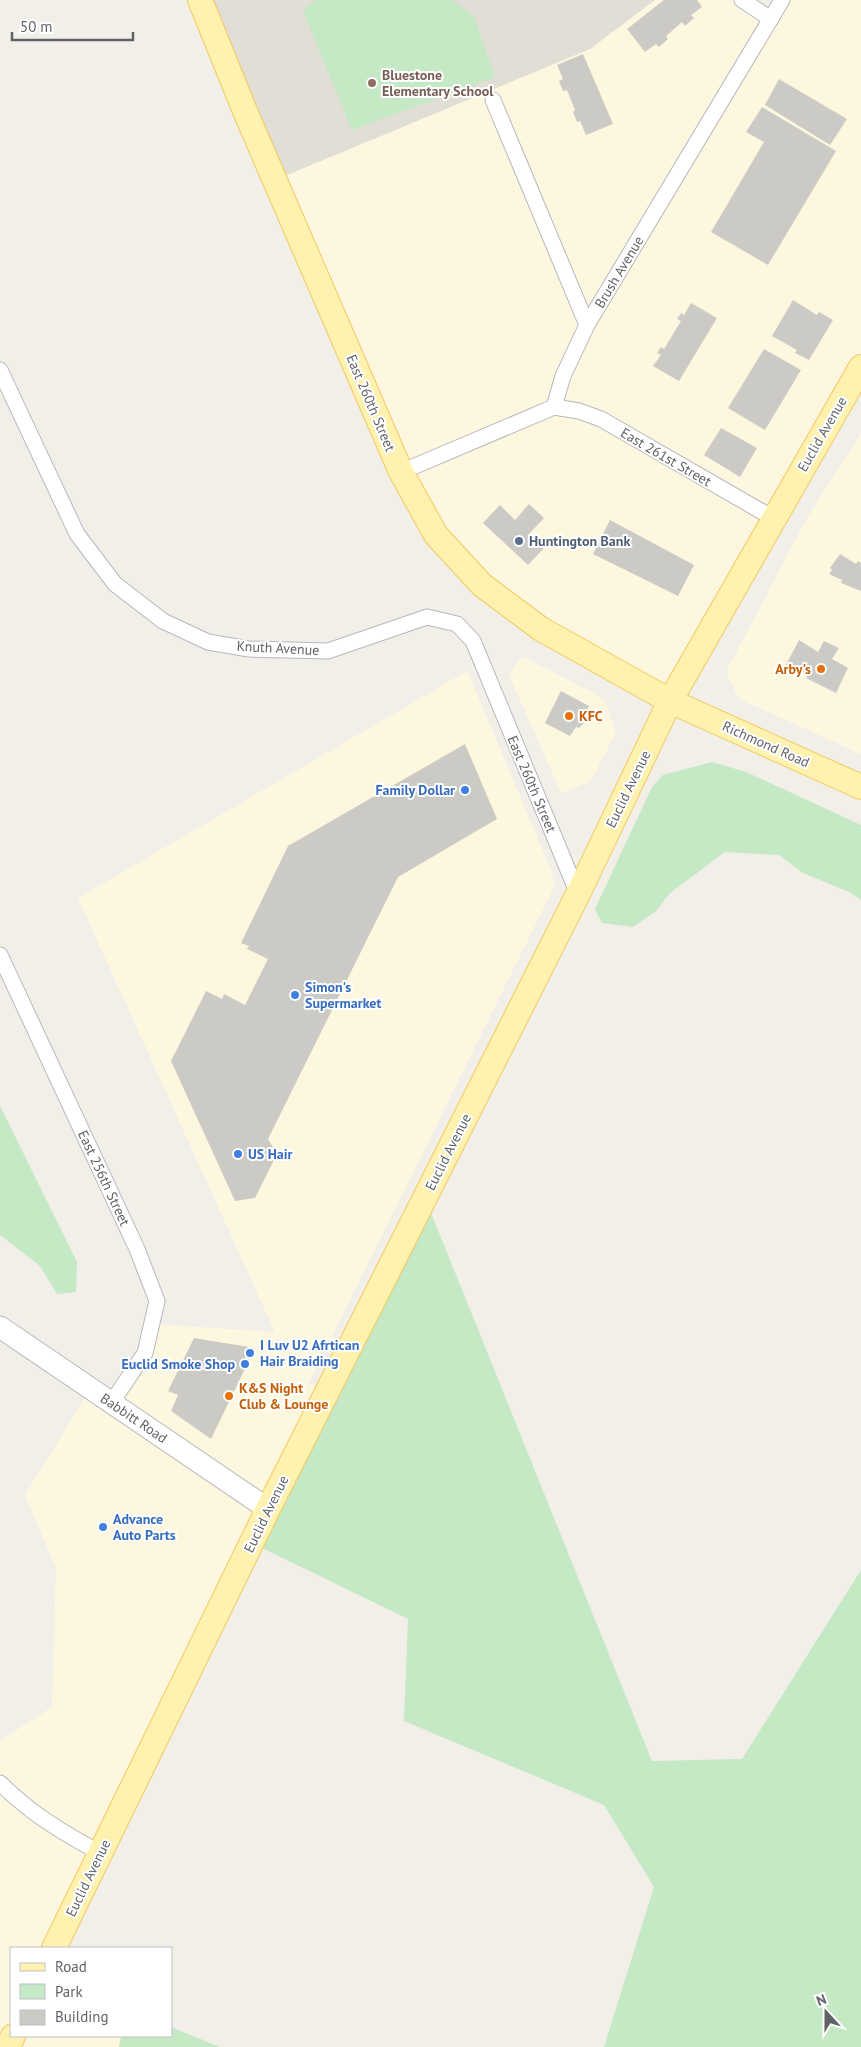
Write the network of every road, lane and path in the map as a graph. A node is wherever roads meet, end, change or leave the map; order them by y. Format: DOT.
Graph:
graph roads {
  1 [pos="200,0"];
  2 [pos="742,0"];
  3 [pos="782,0"];
  4 [pos="771,19"];
  5 [pos="493,100"];
  6 [pos="587,325"];
  7 [pos="861,367"];
  8 [pos="0,370"];
  9 [pos="554,407"];
  10 [pos="401,472"];
  11 [pos="773,518"];
  12 [pos="456,624"];
  13 [pos="670,701"];
  14 [pos="861,786"];
  15 [pos="578,894"];
  16 [pos="0,955"];
  17 [pos="0,1327"];
  18 [pos="112,1402"];
  19 [pos="268,1509"];
  20 [pos="0,1783"];
  21 [pos="100,1853"];
  22 [pos="54,1947"];
  1 -- 10 [label="main road, East 260th Street"];
  2 -- 4 [label="street"];
  3 -- 4 [label="street, Brush Avenue"];
  4 -- 6 [label="street, Brush Avenue"];
  5 -- 6 [label="street"];
  6 -- 9 [label="street, Brush Avenue"];
  7 -- 11 [label="main road, Euclid Avenue"];
  8 -- 12 [label="street, Knuth Avenue"];
  9 -- 10 [label="street"];
  9 -- 11 [label="street, East 261st Street"];
  10 -- 13 [label="main road, East 260th Street"];
  11 -- 13 [label="main road, Euclid Avenue"];
  12 -- 15 [label="street, East 260th Street"];
  13 -- 14 [label="main road, Richmond Road"];
  13 -- 15 [label="main road, Euclid Avenue"];
  15 -- 19 [label="main road, Euclid Avenue"];
  16 -- 18 [label="street, East 256th Street"];
  17 -- 18 [label="main road, Babbitt Road"];
  18 -- 19 [label="main road, Babbitt Road"];
  19 -- 21 [label="main road, Euclid Avenue"];
  20 -- 21 [label="street"];
  21 -- 22 [label="main road, Euclid Avenue"];
}
